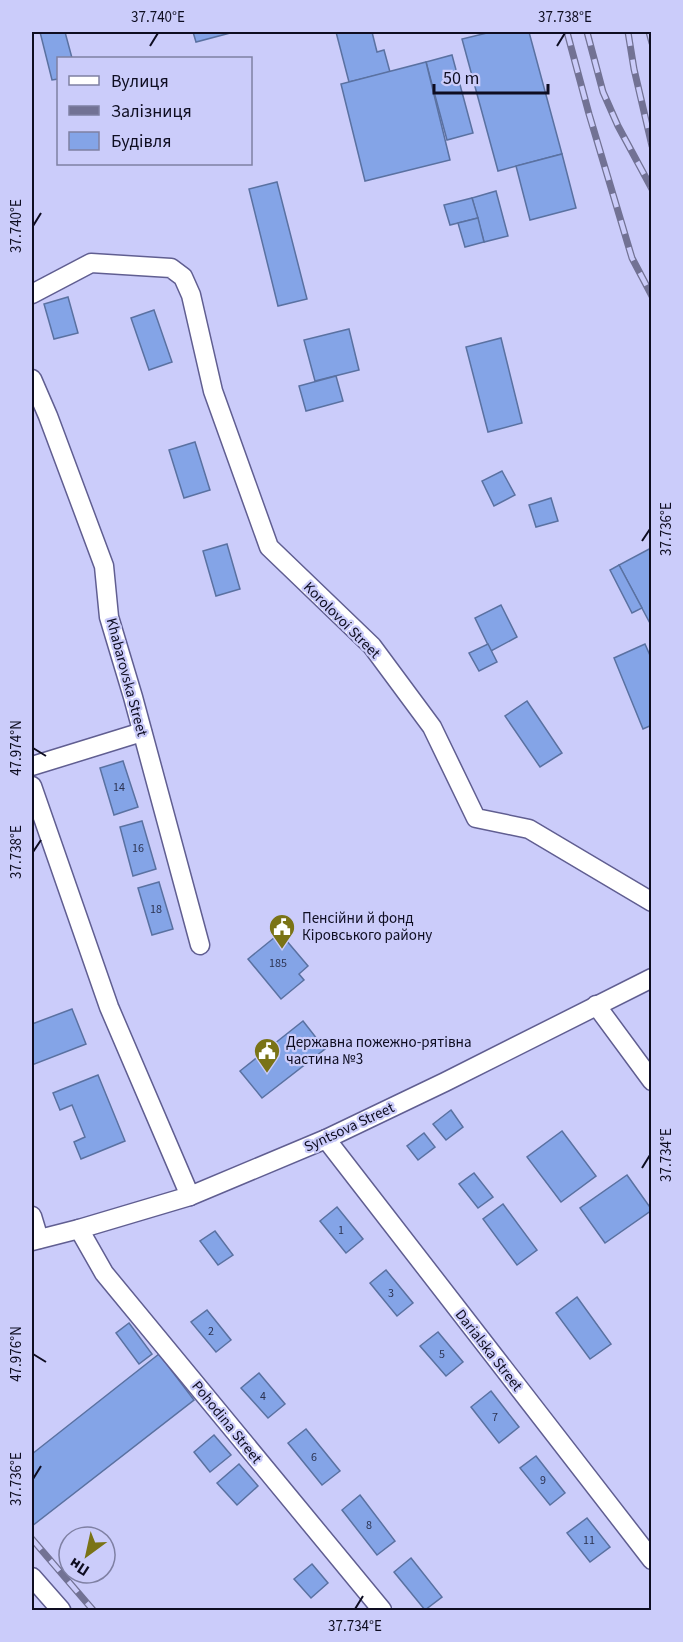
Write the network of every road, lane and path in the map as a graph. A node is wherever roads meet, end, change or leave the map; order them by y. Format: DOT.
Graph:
graph roads {
  1 [pos="32,294"];
  2 [pos="32,379"];
  3 [pos="142,732"];
  4 [pos="32,766"];
  5 [pos="32,786"];
  6 [pos="651,902"];
  7 [pos="200,945"];
  8 [pos="651,978"];
  9 [pos="596,1005"];
  10 [pos="651,1081"];
  11 [pos="326,1139"];
  12 [pos="190,1196"];
  13 [pos="32,1216"];
  14 [pos="79,1229"];
  15 [pos="35,1240"];
  16 [pos="651,1560"];
  17 [pos="32,1577"];
  18 [pos="61,1611"];
  19 [pos="381,1611"];
  1 -- 6 [label="street, Korolovoi Street"];
  2 -- 3 [label="street, Khabarovska Street"];
  3 -- 4 [label="street"];
  3 -- 7 [label="street, Khabarovska Street"];
  5 -- 12 [label="street"];
  8 -- 9 [label="street, Syntsova Street"];
  9 -- 10 [label="street"];
  9 -- 11 [label="street, Syntsova Street"];
  11 -- 12 [label="street, Syntsova Street"];
  11 -- 16 [label="street, Darialska Street"];
  12 -- 14 [label="street, Syntsova Street"];
  13 -- 15 [label="street"];
  14 -- 15 [label="street, Syntsova Street"];
  14 -- 19 [label="street, Pohodina Street"];
  17 -- 18 [label="street"];
}
